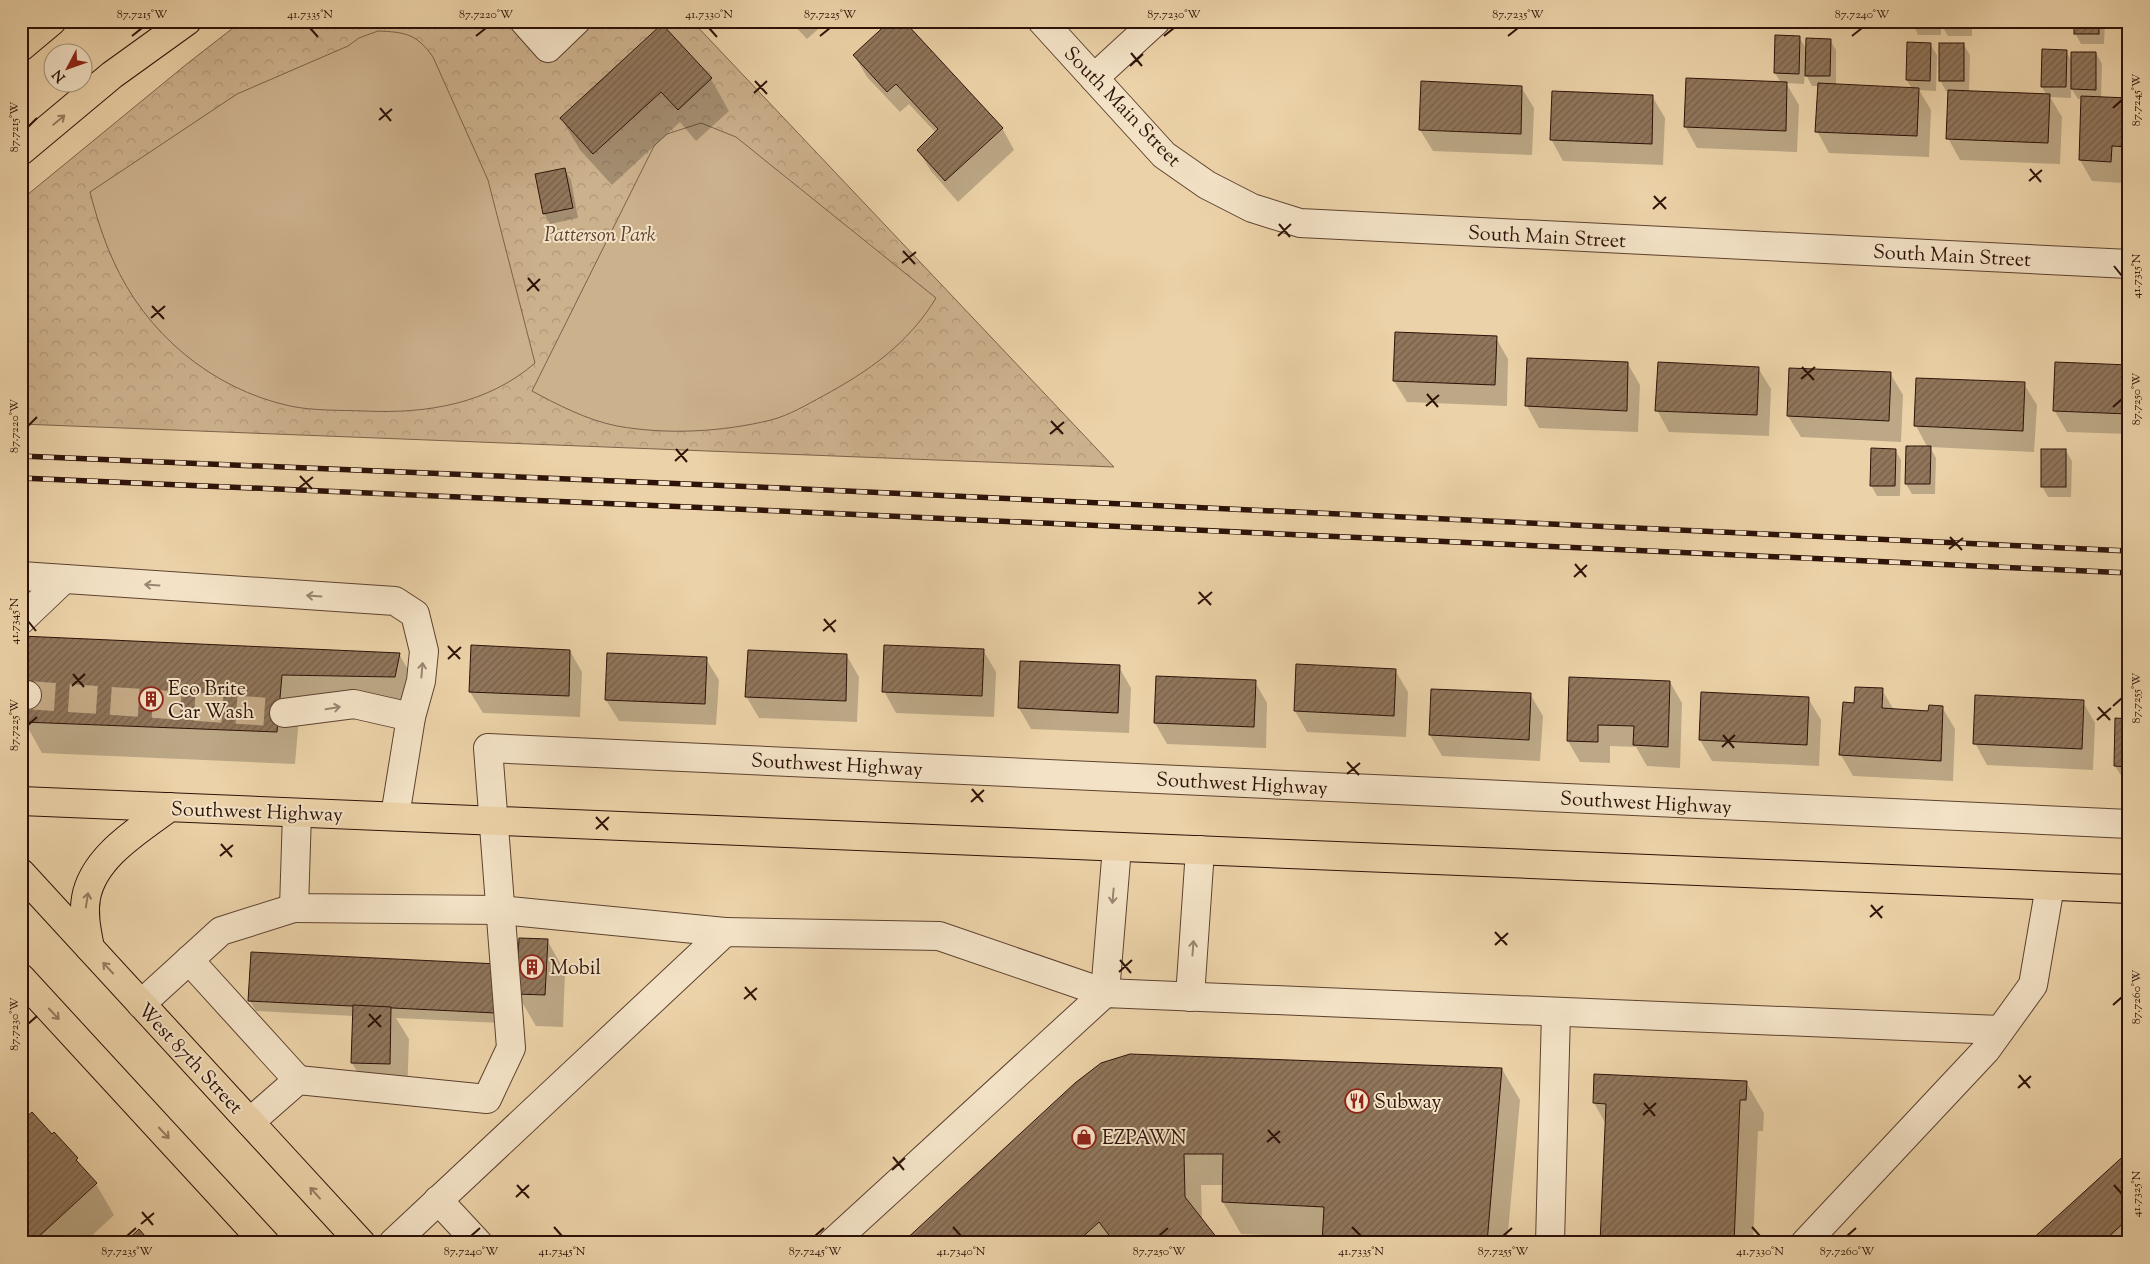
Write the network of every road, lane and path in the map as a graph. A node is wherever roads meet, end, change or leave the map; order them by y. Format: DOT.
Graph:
graph roads {
  1 [pos="52,21"];
  2 [pos="186,21"];
  3 [pos="524,21"];
  4 [pos="576,21"];
  5 [pos="1042,21"];
  6 [pos="1156,21"];
  7 [pos="21,47"];
  8 [pos="1094,78"];
  9 [pos="21,151"];
  10 [pos="2129,264"];
  11 [pos="21,576"];
  12 [pos="64,579"];
  13 [pos="21,620"];
  14 [pos="284,713"];
  15 [pos="411,717"];
  16 [pos="21,801"];
  17 [pos="170,807"];
  18 [pos="297,812"];
  19 [pos="395,816"];
  20 [pos="492,821"];
  21 [pos="2129,824"];
  22 [pos="1117,847"];
  23 [pos="1200,850"];
  24 [pos="21,873"];
  25 [pos="2050,886"];
  26 [pos="2129,889"];
  27 [pos="294,908"];
  28 [pos="500,910"];
  29 [pos="725,932"];
  30 [pos="90,948"];
  31 [pos="189,960"];
  32 [pos="21,978"];
  33 [pos="1106,993"];
  34 [pos="1190,997"];
  35 [pos="141,1004"];
  36 [pos="1556,1012"];
  37 [pos="2000,1030"];
  38 [pos="298,1080"];
  39 [pos="250,1122"];
  40 [pos="438,1200"];
  41 [pos="265,1243"];
  42 [pos="360,1243"];
  43 [pos="393,1243"];
  44 [pos="478,1243"];
  45 [pos="832,1243"];
  46 [pos="1550,1243"];
  47 [pos="1805,1243"];
  1 -- 7 [label="main road"];
  9 -- 2 [label="main road, one-way"];
  3 -- 4 [label="street"];
  5 -- 8 [label="street, South Main Street"];
  6 -- 8 [label="street"];
  8 -- 10 [label="street, South Main Street"];
  11 -- 12 [label="street"];
  12 -- 13 [label="street"];
  15 -- 12 [label="street, one-way"];
  14 -- 15 [label="street, one-way"];
  15 -- 19 [label="street"];
  16 -- 17 [label="main road, Southwest Highway"];
  17 -- 18 [label="main road, Southwest Highway"];
  30 -- 17 [label="main road, one-way"];
  18 -- 19 [label="main road, Southwest Highway"];
  18 -- 27 [label="street"];
  19 -- 20 [label="main road, Southwest Highway"];
  20 -- 21 [label="street, Southwest Highway"];
  20 -- 22 [label="main road, Southwest Highway"];
  20 -- 28 [label="street"];
  22 -- 23 [label="main road, Southwest Highway"];
  22 -- 33 [label="street, one-way"];
  23 -- 25 [label="main road, Southwest Highway"];
  34 -- 23 [label="street, one-way"];
  24 -- 30 [label="main road, West 87th Street"];
  25 -- 26 [label="main road, Southwest Highway"];
  25 -- 37 [label="street"];
  27 -- 28 [label="street"];
  27 -- 31 [label="street"];
  28 -- 29 [label="street"];
  28 -- 38 [label="street"];
  29 -- 33 [label="street"];
  29 -- 40 [label="street"];
  35 -- 30 [label="main road, West 87th Street, one-way"];
  31 -- 35 [label="street"];
  31 -- 38 [label="street"];
  32 -- 41 [label="main road, one-way"];
  33 -- 34 [label="street"];
  33 -- 45 [label="street"];
  34 -- 36 [label="street"];
  35 -- 39 [label="main road, West 87th Street"];
  36 -- 37 [label="street"];
  36 -- 46 [label="street"];
  37 -- 47 [label="street"];
  38 -- 39 [label="street"];
  42 -- 39 [label="main road, West 87th Street, one-way"];
  40 -- 43 [label="street"];
  40 -- 44 [label="street"];
}
